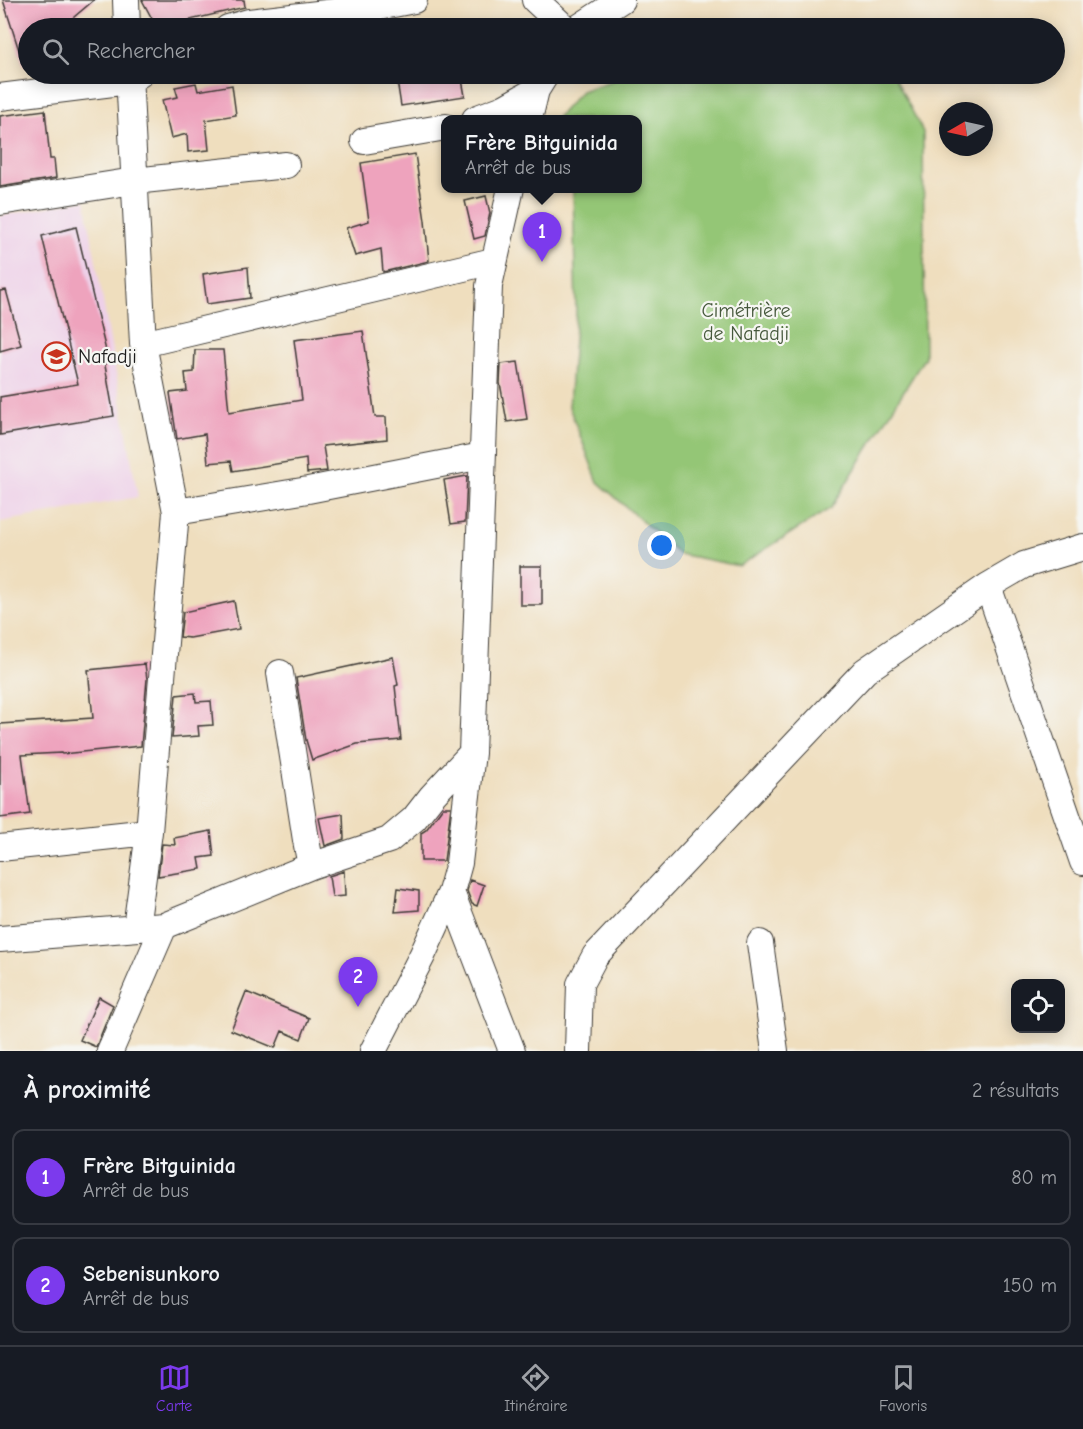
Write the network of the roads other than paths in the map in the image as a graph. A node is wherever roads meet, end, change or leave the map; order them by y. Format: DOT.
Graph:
graph roads {
  1 [pos="126,0"];
  2 [pos="414,0"];
  3 [pos="535,0"];
  4 [pos="621,0"];
  5 [pos="127,18"];
  6 [pos="283,18"];
  7 [pos="554,18"];
  8 [pos="593,18"];
  9 [pos="82,84"];
  10 [pos="132,84"];
  11 [pos="538,84"];
  12 [pos="540,84"];
  13 [pos="0,97"];
  14 [pos="487,115"];
  15 [pos="531,115"];
  16 [pos="441,128"];
  17 [pos="364,141"];
  18 [pos="285,165"];
  19 [pos="134,181"];
  20 [pos="510,193"];
  21 [pos="0,202"];
  22 [pos="494,261"];
  23 [pos="143,344"];
  24 [pos="482,456"];
  25 [pos="176,512"];
  26 [pos="1083,547"];
  27 [pos="988,586"];
  28 [pos="280,673"];
  29 [pos="472,753"];
  30 [pos="149,832"];
  31 [pos="0,848"];
  32 [pos="1083,862"];
  33 [pos="311,866"];
  34 [pos="451,892"];
  35 [pos="164,926"];
  36 [pos="136,928"];
  37 [pos="0,939"];
  38 [pos="760,943"];
  39 [pos="110,1051"];
  40 [pos="373,1051"];
  41 [pos="512,1051"];
  42 [pos="578,1051"];
  43 [pos="775,1051"];
  1 -- 5 [label="street"];
  2 -- 6 [label="street"];
  3 -- 7 [label="street"];
  4 -- 8 [label="street"];
  9 -- 13 [label="street"];
  10 -- 19 [label="street"];
  11 -- 14 [label="street"];
  12 -- 15 [label="street"];
  16 -- 17 [label="street"];
  18 -- 19 [label="street"];
  19 -- 21 [label="street"];
  19 -- 23 [label="street"];
  20 -- 22 [label="street"];
  22 -- 23 [label="street"];
  22 -- 24 [label="street"];
  23 -- 25 [label="street"];
  24 -- 25 [label="street"];
  24 -- 29 [label="street"];
  25 -- 30 [label="street"];
  26 -- 27 [label="street"];
  27 -- 32 [label="street"];
  27 -- 42 [label="street"];
  28 -- 33 [label="street"];
  29 -- 33 [label="street"];
  29 -- 34 [label="street"];
  30 -- 31 [label="street"];
  30 -- 36 [label="street"];
  33 -- 35 [label="street"];
  34 -- 40 [label="street"];
  34 -- 41 [label="street"];
  35 -- 36 [label="street"];
  35 -- 39 [label="street"];
  36 -- 37 [label="street"];
  38 -- 43 [label="street"];
}
